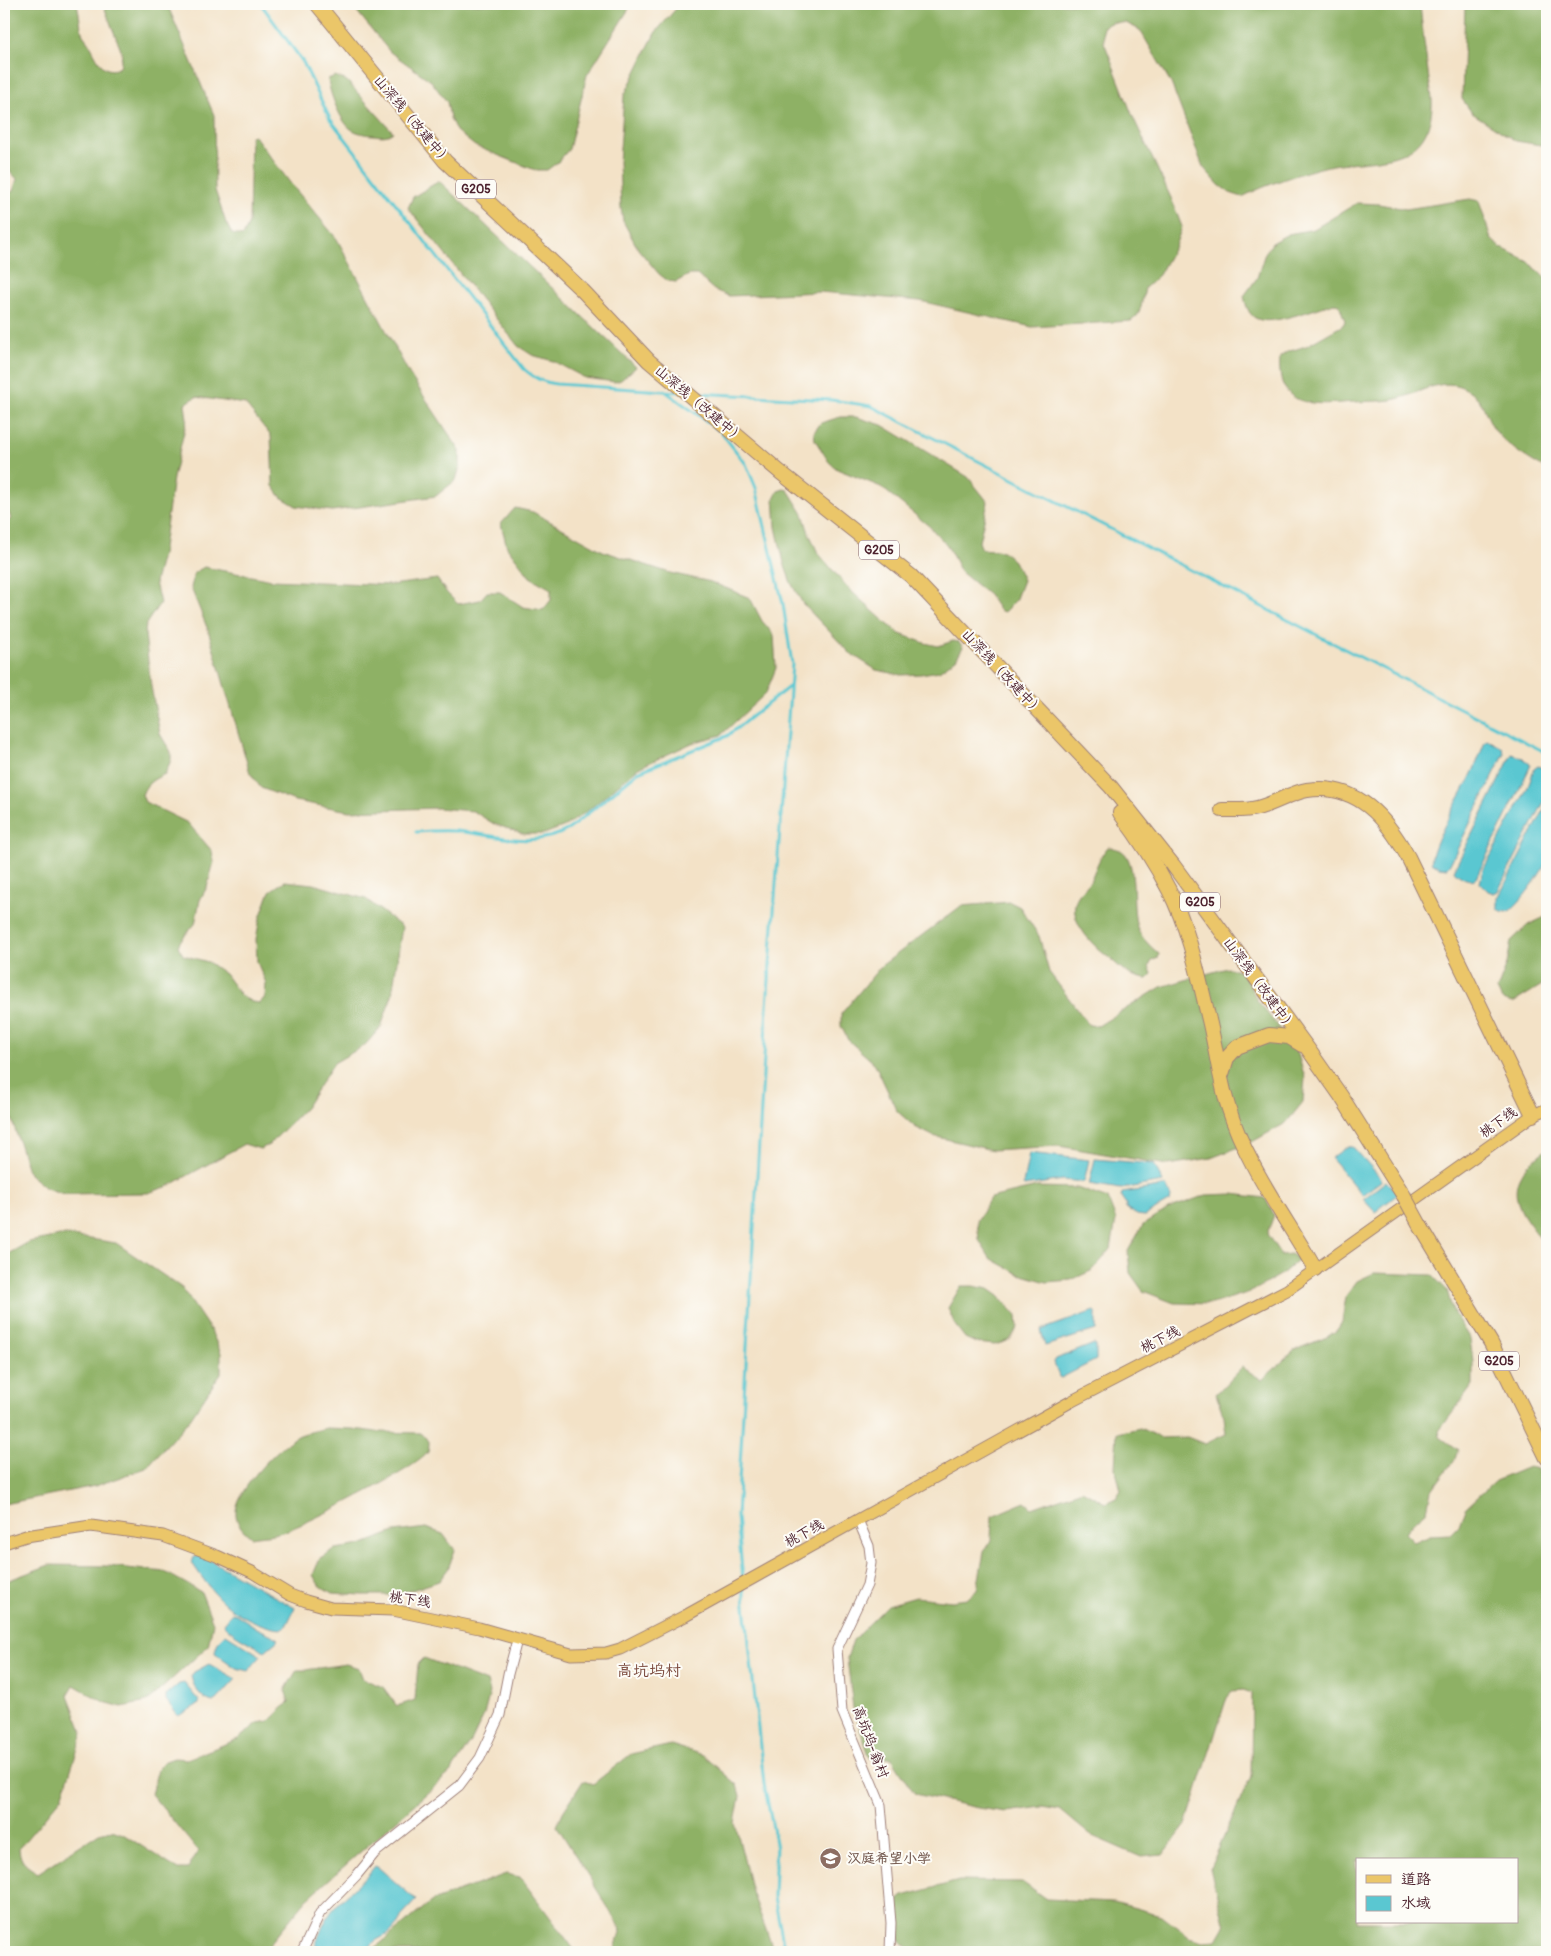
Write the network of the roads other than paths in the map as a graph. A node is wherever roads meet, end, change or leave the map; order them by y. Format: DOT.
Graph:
graph roads {
  1 [pos="317,4"];
  2 [pos="1056,729"];
  3 [pos="1222,810"];
  4 [pos="1308,1049"];
  5 [pos="1221,1075"];
  6 [pos="1547,1108"];
  7 [pos="1533,1115"];
  8 [pos="1315,1269"];
  9 [pos="1547,1458"];
  10 [pos="858,1520"];
  11 [pos="4,1543"];
  12 [pos="517,1640"];
  13 [pos="302,1952"];
  14 [pos="890,1952"];
  1 -- 2 [label="highway, 山深线（改建中） / G205"];
  2 -- 4 [label="highway, 山深线（改建中） / G205"];
  2 -- 5 [label="highway"];
  3 -- 7 [label="highway"];
  4 -- 5 [label="highway"];
  4 -- 9 [label="highway, 山深线（改建中） / G205, bridge"];
  5 -- 8 [label="highway"];
  6 -- 7 [label="main road, 桃下线"];
  7 -- 8 [label="main road, 桃下线"];
  8 -- 10 [label="main road, 桃下线"];
  10 -- 12 [label="main road, 桃下线"];
  10 -- 14 [label="street, 高坑坞-翁村"];
  11 -- 12 [label="main road, 桃下线"];
  12 -- 13 [label="street"];
}
